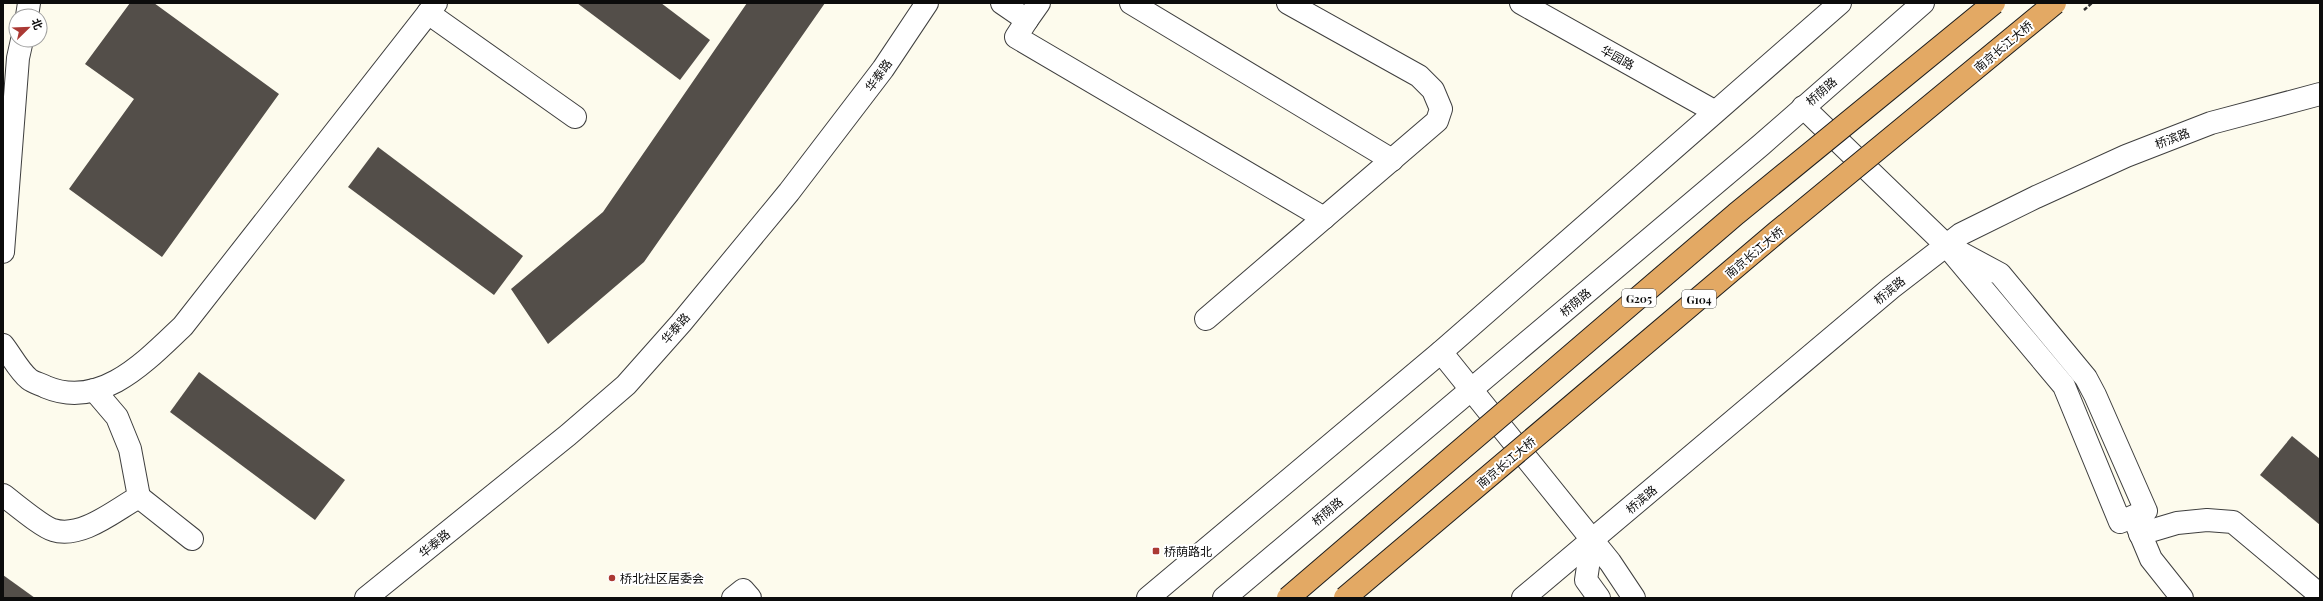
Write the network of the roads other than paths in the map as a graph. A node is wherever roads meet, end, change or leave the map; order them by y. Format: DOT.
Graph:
graph roads {
  1 [pos="927,3"];
  2 [pos="1002,3"];
  3 [pos="1131,3"];
  4 [pos="1288,3"];
  5 [pos="1521,3"];
  6 [pos="1840,3"];
  7 [pos="1923,3"];
  8 [pos="1994,3"];
  9 [pos="2055,3"];
  10 [pos="432,8"];
  11 [pos="1033,12"];
  12 [pos="20,48"];
  13 [pos="2320,94"];
  14 [pos="1803,107"];
  15 [pos="1714,111"];
  16 [pos="575,117"];
  17 [pos="8,127"];
  18 [pos="1392,160"];
  19 [pos="1324,218"];
  20 [pos="1946,245"];
  21 [pos="3,252"];
  22 [pos="1206,319"];
  23 [pos="3,345"];
  24 [pos="1442,352"];
  25 [pos="1471,389"];
  26 [pos="94,390"];
  27 [pos="3,495"];
  28 [pos="139,497"];
  29 [pos="2135,521"];
  30 [pos="192,539"];
  31 [pos="1592,540"];
  32 [pos="2320,595"];
  33 [pos="366,598"];
  34 [pos="734,598"];
  35 [pos="750,598"];
  36 [pos="1148,598"];
  37 [pos="1224,598"];
  38 [pos="1288,598"];
  39 [pos="1345,598"];
  40 [pos="1523,598"];
  41 [pos="1599,598"];
  42 [pos="1634,598"];
  43 [pos="2182,598"];
  1 -- 33 [label="street, 华泰路"];
  2 -- 11 [label="street"];
  3 -- 18 [label="street"];
  4 -- 18 [label="street"];
  5 -- 15 [label="street, 华园路"];
  6 -- 15 [label="street"];
  7 -- 14 [label="street, 桥荫路"];
  8 -- 38 [label="highway, G205, bridge"];
  9 -- 39 [label="highway, 南京长江大桥 / G104, bridge"];
  10 -- 16 [label="street"];
  10 -- 26 [label="street"];
  11 -- 19 [label="street"];
  12 -- 17 [label="street"];
  13 -- 20 [label="street, 桥滨路"];
  14 -- 20 [label="street"];
  14 -- 25 [label="street, 桥荫路"];
  15 -- 24 [label="street"];
  17 -- 21 [label="street"];
  18 -- 19 [label="street"];
  19 -- 22 [label="street"];
  20 -- 29 [label="street"];
  20 -- 31 [label="street, 桥滨路"];
  23 -- 26 [label="street"];
  24 -- 25 [label="street"];
  24 -- 36 [label="street"];
  25 -- 31 [label="street"];
  25 -- 37 [label="street, 桥荫路"];
  26 -- 28 [label="street"];
  27 -- 28 [label="street"];
  28 -- 30 [label="street"];
  29 -- 32 [label="street"];
  29 -- 43 [label="street"];
  31 -- 40 [label="street, 桥滨路"];
  31 -- 41 [label="street"];
  31 -- 42 [label="street"];
  34 -- 35 [label="street"];
}
